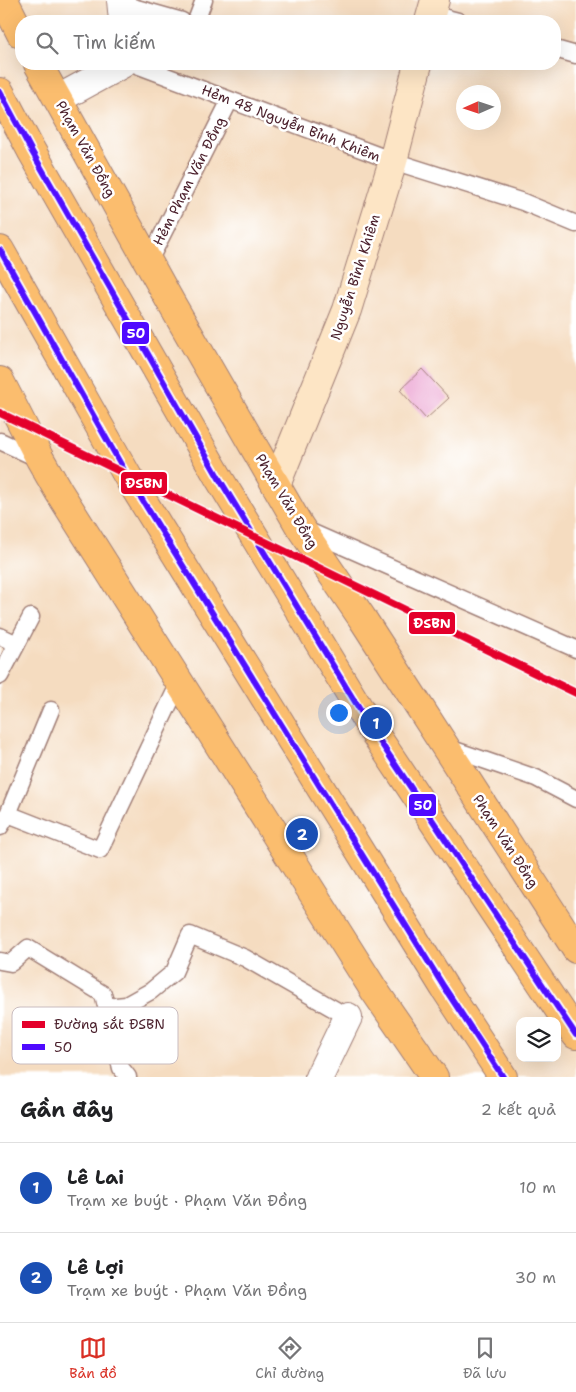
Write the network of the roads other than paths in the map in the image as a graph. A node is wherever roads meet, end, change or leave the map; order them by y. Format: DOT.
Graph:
graph roads {
  1 [pos="4,0"];
  2 [pos="204,0"];
  3 [pos="122,8"];
  4 [pos="154,15"];
  5 [pos="198,15"];
  6 [pos="15,22"];
  7 [pos="561,51"];
  8 [pos="576,55"];
  9 [pos="42,70"];
  10 [pos="111,70"];
  11 [pos="150,70"];
  12 [pos="416,70"];
  13 [pos="0,92"];
  14 [pos="58,98"];
  15 [pos="230,100"];
  16 [pos="393,161"];
  17 [pos="576,224"];
  18 [pos="0,250"];
  19 [pos="148,262"];
  20 [pos="0,381"];
  21 [pos="0,441"];
  22 [pos="40,459"];
  23 [pos="276,485"];
  24 [pos="300,527"];
  25 [pos="32,617"];
  26 [pos="0,636"];
  27 [pos="18,644"];
  28 [pos="576,649"];
  29 [pos="0,676"];
  30 [pos="178,683"];
  31 [pos="51,710"];
  32 [pos="446,747"];
  33 [pos="576,799"];
  34 [pos="4,821"];
  35 [pos="576,949"];
  36 [pos="0,962"];
  37 [pos="106,1007"];
  38 [pos="348,1017"];
  39 [pos="576,1035"];
  40 [pos="120,1064"];
  41 [pos="128,1077"];
  42 [pos="319,1077"];
  43 [pos="434,1077"];
  44 [pos="503,1077"];
  1 -- 6 [label="main road"];
  2 -- 5 [label="lane"];
  3 -- 4 [label="lane"];
  7 -- 8 [label="lane"];
  9 -- 14 [label="main road, Phạm Văn Đồng"];
  10 -- 14 [label="street"];
  11 -- 15 [label="lane, Hẻm 48 Nguyễn Bỉnh Khiêm"];
  12 -- 16 [label="street, Nguyễn Bỉnh Khiêm"];
  13 -- 39 [label="main road"];
  14 -- 19 [label="main road, Phạm Văn Đồng"];
  15 -- 16 [label="lane, Hẻm 48 Nguyễn Bỉnh Khiêm"];
  15 -- 19 [label="lane, Hẻm Phạm Văn Đồng"];
  16 -- 17 [label="lane, Hẻm 48 Nguyễn Bỉnh Khiêm"];
  16 -- 23 [label="street, Nguyễn Bỉnh Khiêm"];
  18 -- 44 [label="main road"];
  19 -- 23 [label="main road, Phạm Văn Đồng"];
  20 -- 22 [label="main road"];
  21 -- 22 [label="lane"];
  22 -- 30 [label="main road"];
  23 -- 24 [label="main road, Phạm Văn Đồng"];
  24 -- 28 [label="lane"];
  24 -- 32 [label="main road, Phạm Văn Đồng"];
  25 -- 27 [label="lane"];
  26 -- 27 [label="lane"];
  27 -- 29 [label="lane"];
  30 -- 34 [label="lane"];
  30 -- 43 [label="main road"];
  31 -- 34 [label="lane"];
  32 -- 33 [label="lane"];
  32 -- 35 [label="main road, Phạm Văn Đồng"];
  36 -- 37 [label="lane"];
  37 -- 38 [label="lane"];
  38 -- 42 [label="street"];
  40 -- 41 [label="lane"];
}
